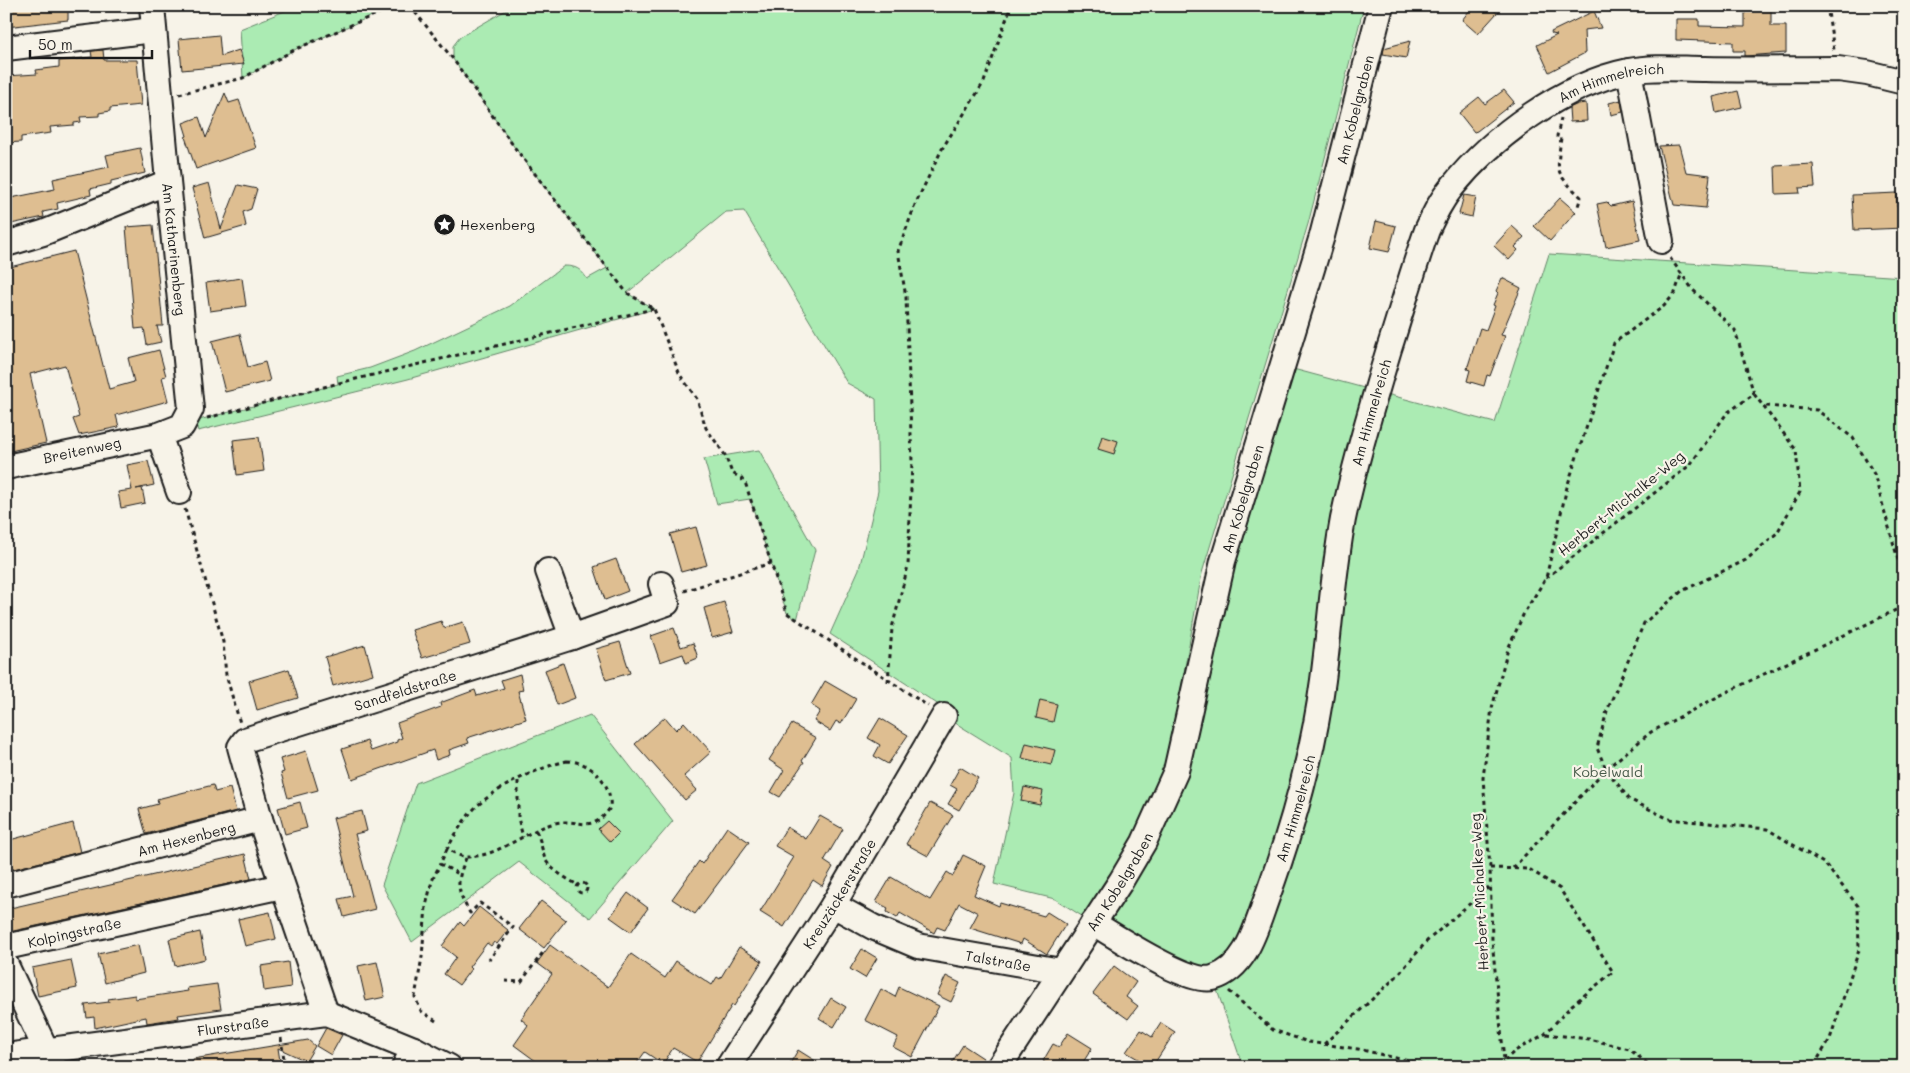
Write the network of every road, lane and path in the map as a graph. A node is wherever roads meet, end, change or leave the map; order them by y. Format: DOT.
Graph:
graph roads {
  1 [pos="152,6"];
  2 [pos="395,6"];
  3 [pos="410,6"];
  4 [pos="1011,6"];
  5 [pos="1381,6"];
  6 [pos="1827,6"];
  7 [pos="153,30"];
  8 [pos="6,48"];
  9 [pos="1838,68"];
  10 [pos="1629,71"];
  11 [pos="1904,82"];
  12 [pos="161,99"];
  13 [pos="1552,102"];
  14 [pos="168,182"];
  15 [pos="1578,206"];
  16 [pos="1660,241"];
  17 [pos="6,244"];
  18 [pos="654,309"];
  19 [pos="1754,394"];
  20 [pos="1766,406"];
  21 [pos="182,426"];
  22 [pos="159,435"];
  23 [pos="6,467"];
  24 [pos="179,492"];
  25 [pos="771,563"];
  26 [pos="548,571"];
  27 [pos="1546,578"];
  28 [pos="1904,581"];
  29 [pos="663,590"];
  30 [pos="1904,606"];
  31 [pos="572,637"];
  32 [pos="888,682"];
  33 [pos="944,716"];
  34 [pos="242,743"];
  35 [pos="1606,769"];
  36 [pos="518,781"];
  37 [pos="260,819"];
  38 [pos="536,831"];
  39 [pos="523,837"];
  40 [pos="447,849"];
  41 [pos="466,858"];
  42 [pos="440,864"];
  43 [pos="1490,868"];
  44 [pos="1513,868"];
  45 [pos="459,874"];
  46 [pos="6,885"];
  47 [pos="578,885"];
  48 [pos="282,886"];
  49 [pos="1490,886"];
  50 [pos="833,904"];
  51 [pos="1093,923"];
  52 [pos="6,947"];
  53 [pos="544,951"];
  54 [pos="489,960"];
  55 [pos="6,965"];
  56 [pos="1061,971"];
  57 [pos="1213,978"];
  58 [pos="504,981"];
  59 [pos="326,1013"];
  60 [pos="279,1020"];
  61 [pos="436,1021"];
  62 [pos="1545,1034"];
  63 [pos="1323,1044"];
  64 [pos="6,1056"];
  65 [pos="409,1058"];
  66 [pos="51,1059"];
  67 [pos="1504,1060"];
  68 [pos="1082,1064"];
  69 [pos="285,1067"];
  70 [pos="448,1067"];
  71 [pos="728,1067"];
  72 [pos="999,1067"];
  73 [pos="1087,1067"];
  74 [pos="1434,1067"];
  75 [pos="1503,1067"];
  76 [pos="1652,1067"];
  77 [pos="1813,1067"];
  1 -- 7 [label="street"];
  2 -- 12 [label="path"];
  3 -- 18 [label="path"];
  4 -- 32 [label="path"];
  5 -- 51 [label="street, Am Kobelgraben"];
  6 -- 9 [label="path"];
  7 -- 8 [label="street"];
  7 -- 12 [label="street"];
  9 -- 10 [label="street, Am Himmelreich"];
  9 -- 11 [label="street, Am Himmelreich"];
  10 -- 13 [label="street, Am Himmelreich"];
  10 -- 16 [label="street"];
  12 -- 14 [label="street"];
  13 -- 15 [label="path"];
  13 -- 57 [label="street, Am Himmelreich"];
  14 -- 17 [label="street, Am Katharinenberg"];
  14 -- 21 [label="street, Am Katharinenberg"];
  18 -- 21 [label="path"];
  18 -- 25 [label="path"];
  19 -- 20 [label="path"];
  19 -- 27 [label="path, Herbert-Michalke-Weg"];
  19 -- 27 [label="path, Herbert-Michalke-Weg"];
  20 -- 28 [label="path"];
  20 -- 35 [label="path"];
  21 -- 22 [label="street, Breitenweg"];
  22 -- 23 [label="street, Breitenweg"];
  22 -- 24 [label="street"];
  24 -- 34 [label="path"];
  25 -- 29 [label="path"];
  25 -- 32 [label="path"];
  26 -- 31 [label="street"];
  27 -- 43 [label="path, Herbert-Michalke-Weg"];
  29 -- 31 [label="street, Sandfeldstraße"];
  30 -- 35 [label="path"];
  31 -- 34 [label="street, Sandfeldstraße"];
  32 -- 33 [label="path"];
  33 -- 50 [label="street, Kreuzäckerstraße"];
  34 -- 37 [label="street"];
  35 -- 44 [label="path"];
  35 -- 77 [label="path"];
  36 -- 38 [label="path"];
  36 -- 39 [label="path"];
  36 -- 40 [label="path"];
  37 -- 46 [label="street, Am Hexenberg"];
  37 -- 48 [label="street"];
  38 -- 39 [label="path"];
  38 -- 47 [label="path"];
  39 -- 41 [label="path"];
  40 -- 41 [label="path"];
  40 -- 42 [label="path"];
  41 -- 45 [label="path"];
  42 -- 45 [label="path"];
  42 -- 61 [label="path"];
  43 -- 44 [label="path"];
  43 -- 49 [label="path, Herbert-Michalke-Weg"];
  44 -- 62 [label="path"];
  45 -- 54 [label="path"];
  48 -- 52 [label="street, Kolpingstraße"];
  48 -- 59 [label="street"];
  49 -- 63 [label="path"];
  49 -- 67 [label="path, Herbert-Michalke-Weg"];
  50 -- 56 [label="street, Talstraße"];
  50 -- 71 [label="street, Kreuzäckerstraße"];
  51 -- 56 [label="street, Am Kobelgraben"];
  51 -- 57 [label="street"];
  53 -- 58 [label="path"];
  55 -- 66 [label="street"];
  56 -- 72 [label="street"];
  57 -- 63 [label="path"];
  59 -- 60 [label="street, Flurstraße"];
  59 -- 65 [label="street"];
  60 -- 66 [label="street, Flurstraße"];
  60 -- 69 [label="path"];
  62 -- 67 [label="path"];
  62 -- 76 [label="path"];
  63 -- 74 [label="path"];
  64 -- 66 [label="street, Flurstraße"];
  65 -- 70 [label="street"];
  67 -- 75 [label="path, Herbert-Michalke-Weg"];
  68 -- 73 [label="path"];
}
